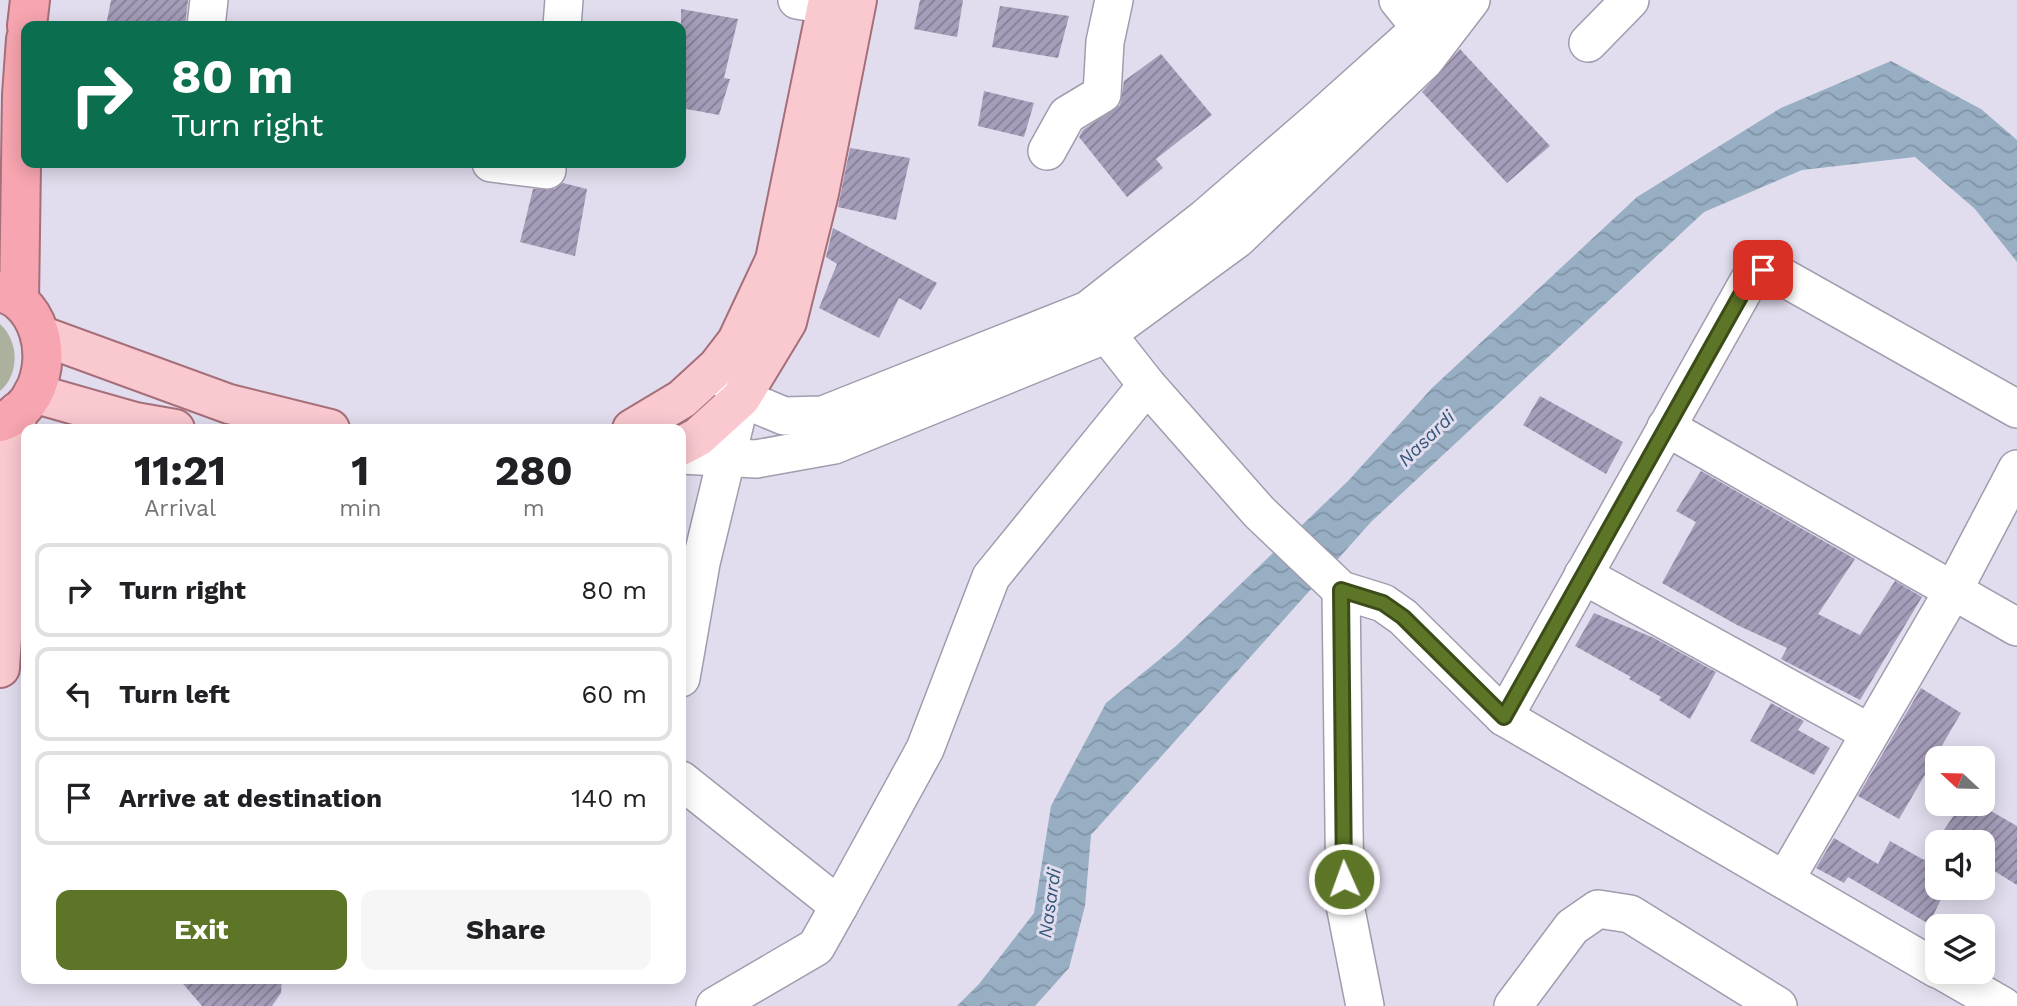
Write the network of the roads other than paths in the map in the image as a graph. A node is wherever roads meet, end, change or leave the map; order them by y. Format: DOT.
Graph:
graph roads {
  1 [pos="30,0"];
  2 [pos="209,0"];
  3 [pos="564,0"];
  4 [pos="1114,0"];
  5 [pos="1471,0"];
  6 [pos="1630,0"];
  7 [pos="827,1"];
  8 [pos="1424,19"];
  9 [pos="28,21"];
  10 [pos="207,21"];
  11 [pos="562,21"];
  12 [pos="1588,43"];
  13 [pos="21,112"];
  14 [pos="1047,151"];
  15 [pos="531,168"];
  16 [pos="547,168"];
  17 [pos="10,296"];
  18 [pos="1097,322"];
  19 [pos="40,335"];
  20 [pos="717,367"];
  21 [pos="1147,385"];
  22 [pos="741,398"];
  23 [pos="17,409"];
  24 [pos="2017,409"];
  25 [pos="146,424"];
  26 [pos="310,424"];
  27 [pos="640,424"];
  28 [pos="1666,427"];
  29 [pos="686,443"];
  30 [pos="686,455"];
  31 [pos="727,459"];
  32 [pos="2017,469"];
  33 [pos="1583,575"];
  34 [pos="1954,589"];
  35 [pos="1341,590"];
  36 [pos="2017,627"];
  37 [pos="686,649"];
  38 [pos="0,668"];
  39 [pos="1504,717"];
  40 [pos="1870,733"];
  41 [pos="686,784"];
  42 [pos="1785,880"];
  43 [pos="839,906"];
  44 [pos="1925,962"];
  45 [pos="1965,984"];
  46 [pos="2017,990"];
  47 [pos="715,1006"];
  48 [pos="1364,1006"];
  49 [pos="1513,1006"];
  50 [pos="1778,1006"];
  51 [pos="2005,1006"];
  1 -- 9 [label="highway"];
  2 -- 10 [label="street"];
  3 -- 11 [label="street"];
  4 -- 14 [label="street"];
  5 -- 8 [label="street"];
  6 -- 12 [label="street"];
  7 -- 20 [label="main road"];
  7 -- 22 [label="main road"];
  8 -- 18 [label="street"];
  13 -- 17 [label="highway"];
  15 -- 16 [label="street"];
  17 -- 19 [label="highway"];
  18 -- 21 [label="street"];
  18 -- 22 [label="street"];
  18 -- 31 [label="street"];
  19 -- 23 [label="highway"];
  19 -- 26 [label="main road"];
  20 -- 22 [label="street"];
  20 -- 27 [label="main road"];
  21 -- 35 [label="street"];
  21 -- 43 [label="street"];
  22 -- 29 [label="main road"];
  22 -- 31 [label="street"];
  23 -- 25 [label="main road"];
  23 -- 38 [label="main road"];
  24 -- 28 [label="street"];
  28 -- 33 [label="street"];
  28 -- 34 [label="street"];
  30 -- 31 [label="street"];
  31 -- 37 [label="street"];
  32 -- 34 [label="street"];
  33 -- 39 [label="street"];
  33 -- 40 [label="street"];
  34 -- 36 [label="street"];
  34 -- 40 [label="street"];
  35 -- 39 [label="street"];
  35 -- 48 [label="street"];
  39 -- 42 [label="street"];
  40 -- 42 [label="street"];
  41 -- 43 [label="street"];
  42 -- 44 [label="street"];
  43 -- 47 [label="street"];
  45 -- 51 [label="street"];
  46 -- 51 [label="street"];
  49 -- 50 [label="street"];
}
